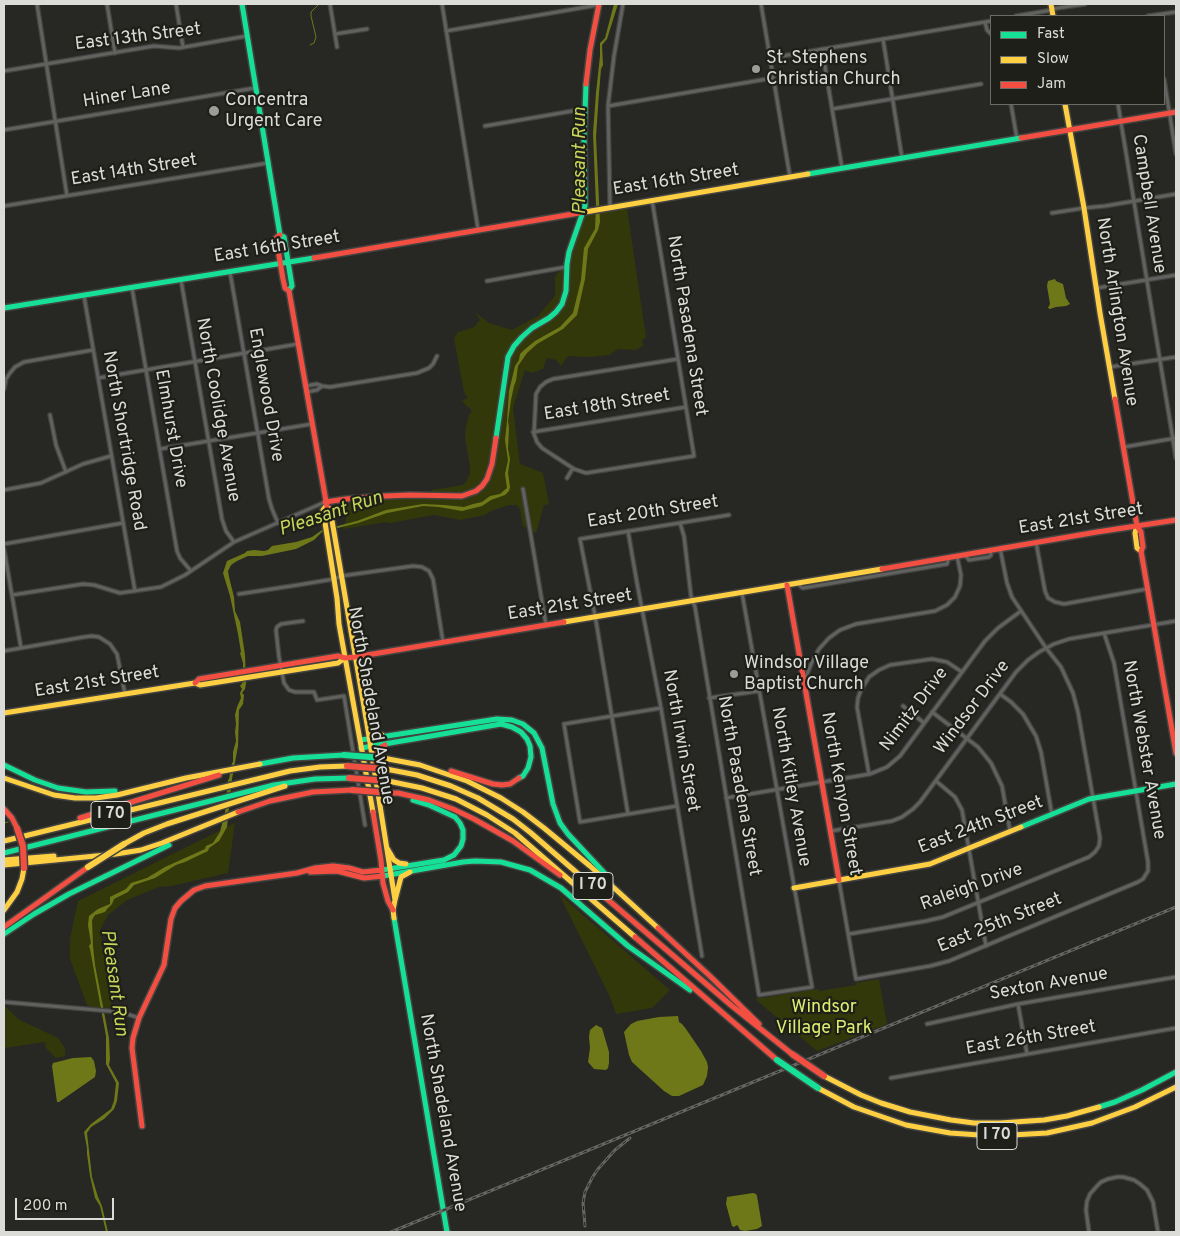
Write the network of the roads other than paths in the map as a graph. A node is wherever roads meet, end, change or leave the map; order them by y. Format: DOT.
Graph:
graph roads {
  1 [pos="37,4"];
  2 [pos="107,4"];
  3 [pos="176,4"];
  4 [pos="242,4"];
  5 [pos="330,4"];
  6 [pos="442,4"];
  7 [pos="598,4"];
  8 [pos="623,4"];
  9 [pos="761,4"];
  10 [pos="1085,4"];
  11 [pos="1052,10"];
  12 [pos="1176,12"];
  13 [pos="1022,15"];
  14 [pos="1159,15"];
  15 [pos="990,20"];
  16 [pos="985,22"];
  17 [pos="367,28"];
  18 [pos="446,31"];
  19 [pos="990,33"];
  20 [pos="335,34"];
  21 [pos="247,36"];
  22 [pos="883,39"];
  23 [pos="183,47"];
  24 [pos="337,47"];
  25 [pos="822,49"];
  26 [pos="115,52"];
  27 [pos="770,58"];
  28 [pos="47,64"];
  29 [pos="4,72"];
  30 [pos="773,78"];
  31 [pos="1165,83"];
  32 [pos="981,84"];
  33 [pos="256,88"];
  34 [pos="892,99"];
  35 [pos="1011,105"];
  36 [pos="1066,105"];
  37 [pos="1118,105"];
  38 [pos="608,106"];
  39 [pos="584,109"];
  40 [pos="832,109"];
  41 [pos="1173,113"];
  42 [pos="1120,121"];
  43 [pos="56,122"];
  44 [pos="484,126"];
  45 [pos="4,130"];
  46 [pos="1070,130"];
  47 [pos="1017,139"];
  48 [pos="1176,154"];
  49 [pos="902,158"];
  50 [pos="268,163"];
  51 [pos="842,168"];
  52 [pos="790,177"];
  53 [pos="1176,194"];
  54 [pos="67,196"];
  55 [pos="652,200"];
  56 [pos="1134,201"];
  57 [pos="4,206"];
  58 [pos="607,208"];
  59 [pos="1084,208"];
  60 [pos="584,212"];
  61 [pos="1052,213"];
  62 [pos="478,230"];
  63 [pos="280,235"];
  64 [pos="288,262"];
  65 [pos="280,263"];
  66 [pos="567,267"];
  67 [pos="230,271"];
  68 [pos="1176,276"];
  69 [pos="181,279"];
  70 [pos="1147,280"];
  71 [pos="487,281"];
  72 [pos="132,287"];
  73 [pos="1097,288"];
  74 [pos="289,290"];
  75 [pos="84,295"];
  76 [pos="4,308"];
  77 [pos="298,344"];
  78 [pos="93,350"];
  79 [pos="244,354"];
  80 [pos="437,356"];
  81 [pos="1176,357"];
  82 [pos="678,359"];
  83 [pos="1160,359"];
  84 [pos="195,362"];
  85 [pos="1110,367"];
  86 [pos="146,370"];
  87 [pos="98,378"];
  88 [pos="4,389"];
  89 [pos="306,389"];
  90 [pos="686,407"];
  91 [pos="50,415"];
  92 [pos="312,424"];
  93 [pos="533,432"];
  94 [pos="258,433"];
  95 [pos="1175,438"];
  96 [pos="209,441"];
  97 [pos="1124,447"];
  98 [pos="160,448"];
  99 [pos="111,456"];
  100 [pos="694,456"];
  101 [pos="1176,458"];
  102 [pos="698,459"];
  103 [pos="572,468"];
  104 [pos="66,472"];
  105 [pos="567,478"];
  106 [pos="523,489"];
  107 [pos="4,490"];
  108 [pos="326,504"];
  109 [pos="729,515"];
  110 [pos="1176,520"];
  111 [pos="123,523"];
  112 [pos="278,523"];
  113 [pos="680,523"];
  114 [pos="1137,526"];
  115 [pos="628,531"];
  116 [pos="331,536"];
  117 [pos="234,542"];
  118 [pos="1036,542"];
  119 [pos="4,544"];
  120 [pos="1000,548"];
  121 [pos="4,549"];
  122 [pos="957,556"];
  123 [pos="191,571"];
  124 [pos="341,576"];
  125 [pos="334,579"];
  126 [pos="787,585"];
  127 [pos="1148,589"];
  128 [pos="134,591"];
  129 [pos="742,593"];
  130 [pos="239,594"];
  131 [pos="12,595"];
  132 [pos="693,601"];
  133 [pos="643,610"];
  134 [pos="1021,611"];
  135 [pos="595,617"];
  136 [pos="303,621"];
  137 [pos="1176,621"];
  138 [pos="546,625"];
  139 [pos="1154,625"];
  140 [pos="1104,633"];
  141 [pos="443,642"];
  142 [pos="21,648"];
  143 [pos="1046,648"];
  144 [pos="4,651"];
  145 [pos="355,657"];
  146 [pos="345,658"];
  147 [pos="281,669"];
  148 [pos="962,672"];
  149 [pos="805,679"];
  150 [pos="759,691"];
  151 [pos="125,694"];
  152 [pos="1000,694"];
  153 [pos="709,698"];
  154 [pos="903,706"];
  155 [pos="661,708"];
  156 [pos="932,712"];
  157 [pos="4,713"];
  158 [pos="612,716"];
  159 [pos="924,722"];
  160 [pos="367,724"];
  161 [pos="1174,724"];
  162 [pos="388,735"];
  163 [pos="967,738"];
  164 [pos="369,739"];
  165 [pos="360,740"];
  166 [pos="388,744"];
  167 [pos="370,746"];
  168 [pos="361,748"];
  169 [pos="1176,753"];
  170 [pos="4,765"];
  171 [pos="420,765"];
  172 [pos="374,770"];
  173 [pos="221,773"];
  174 [pos="868,774"];
  175 [pos="4,778"];
  176 [pos="936,781"];
  177 [pos="822,782"];
  178 [pos="1176,784"];
  179 [pos="141,788"];
  180 [pos="778,790"];
  181 [pos="1136,791"];
  182 [pos="391,793"];
  183 [pos="239,798"];
  184 [pos="726,798"];
  185 [pos="1093,798"];
  186 [pos="677,806"];
  187 [pos="4,809"];
  188 [pos="628,814"];
  189 [pos="1052,815"];
  190 [pos="213,822"];
  191 [pos="365,825"];
  192 [pos="831,831"];
  193 [pos="1010,832"];
  194 [pos="29,835"];
  195 [pos="4,841"];
  196 [pos="387,848"];
  197 [pos="969,849"];
  198 [pos="4,852"];
  199 [pos="108,854"];
  200 [pos="4,860"];
  201 [pos="4,866"];
  202 [pos="414,867"];
  203 [pos="391,871"];
  204 [pos="382,873"];
  205 [pos="1147,873"];
  206 [pos="839,880"];
  207 [pos="576,885"];
  208 [pos="794,888"];
  209 [pos="395,900"];
  210 [pos="628,900"];
  211 [pos="978,902"];
  212 [pos="4,910"];
  213 [pos="393,910"];
  214 [pos="4,926"];
  215 [pos="4,934"];
  216 [pos="848,934"];
  217 [pos="986,946"];
  218 [pos="702,956"];
  219 [pos="1176,977"];
  220 [pos="856,979"];
  221 [pos="812,987"];
  222 [pos="4,1002"];
  223 [pos="710,1003"];
  224 [pos="1018,1004"];
  225 [pos="139,1018"];
  226 [pos="927,1024"];
  227 [pos="1176,1028"];
  228 [pos="778,1042"];
  229 [pos="1027,1054"];
  230 [pos="1176,1072"];
  231 [pos="891,1078"];
  232 [pos="1176,1087"];
  233 [pos="142,1126"];
  234 [pos="447,1232"];
  235 [pos="1089,1232"];
  236 [pos="1158,1232"];
  1 -- 28 [label="street"];
  2 -- 26 [label="street"];
  3 -- 23 [label="street"];
  4 -- 21 [label="main road, North Shadeland Avenue"];
  5 -- 20 [label="street"];
  6 -- 18 [label="street"];
  7 -- 18 [label="street"];
  7 -- 39 [label="main road"];
  8 -- 38 [label="street"];
  9 -- 27 [label="street"];
  10 -- 11 [label="street"];
  11 -- 13 [label="street"];
  12 -- 14 [label="street"];
  15 -- 16 [label="street"];
  16 -- 19 [label="street"];
  16 -- 22 [label="street"];
  17 -- 20 [label="street"];
  18 -- 62 [label="street"];
  20 -- 24 [label="street"];
  21 -- 23 [label="street, East 13th Street"];
  21 -- 33 [label="main road, North Shadeland Avenue"];
  22 -- 25 [label="street"];
  22 -- 34 [label="street"];
  23 -- 26 [label="street, East 13th Street"];
  25 -- 27 [label="street"];
  25 -- 40 [label="street"];
  26 -- 28 [label="street, East 13th Street"];
  27 -- 30 [label="street"];
  28 -- 29 [label="street, East 13th Street"];
  28 -- 43 [label="street"];
  30 -- 38 [label="street"];
  30 -- 52 [label="street"];
  31 -- 41 [label="street"];
  32 -- 34 [label="street"];
  33 -- 43 [label="street, Hiner Lane"];
  33 -- 50 [label="main road, North Shadeland Avenue"];
  34 -- 40 [label="street"];
  34 -- 49 [label="street"];
  35 -- 47 [label="street"];
  36 -- 46 [label="main road, North Arlington Avenue"];
  37 -- 42 [label="street, Campbell Avenue"];
  38 -- 58 [label="street"];
  39 -- 44 [label="street"];
  39 -- 60 [label="main road"];
  40 -- 51 [label="street"];
  41 -- 42 [label="main road, East 16th Street"];
  41 -- 48 [label="street"];
  42 -- 46 [label="main road, East 16th Street"];
  42 -- 56 [label="street, Campbell Avenue"];
  43 -- 45 [label="street, Hiner Lane"];
  43 -- 54 [label="street"];
  46 -- 47 [label="main road, East 16th Street"];
  46 -- 59 [label="main road, North Arlington Avenue"];
  47 -- 49 [label="main road, East 16th Street"];
  49 -- 51 [label="main road, East 16th Street"];
  50 -- 54 [label="street, East 14th Street"];
  50 -- 63 [label="main road, North Shadeland Avenue"];
  51 -- 52 [label="main road, East 16th Street"];
  52 -- 55 [label="main road, East 16th Street"];
  53 -- 56 [label="street"];
  54 -- 57 [label="street, East 14th Street"];
  55 -- 58 [label="main road, East 16th Street"];
  55 -- 82 [label="street, North Pasadena Street"];
  56 -- 59 [label="street"];
  56 -- 70 [label="street, Campbell Avenue"];
  58 -- 60 [label="main road, East 16th Street"];
  59 -- 61 [label="street"];
  59 -- 73 [label="main road, North Arlington Avenue"];
  60 -- 62 [label="main road, East 16th Street"];
  60 -- 66 [label="main road"];
  62 -- 64 [label="main road, East 16th Street"];
  63 -- 64 [label="main road, North Shadeland Avenue"];
  63 -- 65 [label="main road, North Shadeland Avenue"];
  64 -- 65 [label="main road, East 16th Street"];
  64 -- 74 [label="main road, North Shadeland Avenue"];
  65 -- 67 [label="main road, East 16th Street"];
  65 -- 74 [label="main road, North Shadeland Avenue"];
  66 -- 71 [label="street"];
  66 -- 108 [label="main road"];
  67 -- 69 [label="main road, East 16th Street"];
  67 -- 79 [label="street, Englewood Drive"];
  68 -- 70 [label="street"];
  69 -- 72 [label="main road, East 16th Street"];
  69 -- 84 [label="street, North Coolidge Avenue"];
  70 -- 73 [label="street"];
  70 -- 83 [label="street, Campbell Avenue"];
  72 -- 75 [label="main road, East 16th Street"];
  72 -- 86 [label="street, Elmhurst Drive"];
  73 -- 85 [label="main road, North Arlington Avenue"];
  74 -- 77 [label="main road, North Shadeland Avenue"];
  75 -- 76 [label="main road, East 16th Street"];
  75 -- 78 [label="street, North Shortridge Road"];
  77 -- 79 [label="street"];
  77 -- 89 [label="main road, North Shadeland Avenue"];
  78 -- 87 [label="street, North Shortridge Road"];
  78 -- 88 [label="street"];
  79 -- 84 [label="street"];
  79 -- 94 [label="street, Englewood Drive"];
  80 -- 89 [label="street"];
  81 -- 83 [label="street"];
  82 -- 90 [label="street, North Pasadena Street"];
  82 -- 93 [label="street"];
  83 -- 85 [label="street"];
  83 -- 95 [label="street, Campbell Avenue"];
  84 -- 86 [label="street"];
  84 -- 96 [label="street, North Coolidge Avenue"];
  85 -- 97 [label="main road, North Arlington Avenue"];
  86 -- 87 [label="street"];
  86 -- 98 [label="street, Elmhurst Drive"];
  87 -- 99 [label="street, North Shortridge Road"];
  89 -- 92 [label="main road, North Shadeland Avenue"];
  90 -- 93 [label="street, East 18th Street"];
  90 -- 100 [label="street, North Pasadena Street"];
  91 -- 104 [label="street"];
  92 -- 94 [label="street"];
  92 -- 108 [label="main road, North Shadeland Avenue"];
  93 -- 103 [label="street"];
  94 -- 96 [label="street"];
  94 -- 112 [label="street, Englewood Drive"];
  95 -- 97 [label="street"];
  95 -- 101 [label="street, Campbell Avenue"];
  96 -- 98 [label="street"];
  96 -- 117 [label="street, North Coolidge Avenue"];
  97 -- 114 [label="main road, North Arlington Avenue"];
  98 -- 123 [label="street, Elmhurst Drive"];
  99 -- 104 [label="street"];
  99 -- 111 [label="street, North Shortridge Road"];
  100 -- 102 [label="street"];
  100 -- 103 [label="street"];
  103 -- 105 [label="street"];
  104 -- 107 [label="street"];
  106 -- 138 [label="street"];
  108 -- 112 [label="street"];
  108 -- 116 [label="main road, North Shadeland Avenue"];
  109 -- 113 [label="street, East 20th Street"];
  110 -- 114 [label="main road, East 21st Street"];
  111 -- 119 [label="street"];
  111 -- 128 [label="street, North Shortridge Road"];
  112 -- 117 [label="street"];
  113 -- 115 [label="street, East 20th Street"];
  113 -- 132 [label="street, North Pasadena Street"];
  114 -- 118 [label="main road, East 21st Street"];
  114 -- 127 [label="main road, North Arlington Avenue"];
  115 -- 133 [label="street, North Irwin Street"];
  115 -- 135 [label="street, East 20th Street"];
  116 -- 124 [label="main road, North Shadeland Avenue"];
  116 -- 125 [label="main road, North Shadeland Avenue"];
  117 -- 123 [label="street"];
  118 -- 120 [label="main road, East 21st Street"];
  118 -- 127 [label="street"];
  120 -- 122 [label="main road, East 21st Street"];
  120 -- 134 [label="street"];
  121 -- 131 [label="street"];
  122 -- 126 [label="main road, East 21st Street"];
  122 -- 149 [label="street"];
  123 -- 128 [label="street"];
  124 -- 125 [label="street"];
  124 -- 141 [label="street"];
  124 -- 145 [label="main road, North Shadeland Avenue"];
  125 -- 130 [label="street"];
  125 -- 146 [label="main road, North Shadeland Avenue"];
  126 -- 129 [label="main road, East 21st Street"];
  126 -- 149 [label="main road, North Kenyon Street"];
  127 -- 139 [label="main road, North Arlington Avenue"];
  128 -- 131 [label="street"];
  129 -- 132 [label="main road, East 21st Street"];
  129 -- 150 [label="street, North Kitley Avenue"];
  131 -- 142 [label="street"];
  132 -- 133 [label="main road, East 21st Street"];
  132 -- 153 [label="street, North Pasadena Street"];
  133 -- 135 [label="main road, East 21st Street"];
  133 -- 155 [label="street, North Irwin Street"];
  134 -- 143 [label="street"];
  134 -- 148 [label="street, Nimitz Drive"];
  135 -- 138 [label="main road, East 21st Street"];
  135 -- 158 [label="street"];
  136 -- 147 [label="street"];
  137 -- 139 [label="street, Windsor Drive"];
  138 -- 141 [label="main road, East 21st Street"];
  139 -- 140 [label="street, Windsor Drive"];
  139 -- 161 [label="main road, North Arlington Avenue"];
  140 -- 143 [label="street, Windsor Drive"];
  140 -- 181 [label="street, North Webster Avenue"];
  141 -- 145 [label="main road, East 21st Street"];
  142 -- 144 [label="street"];
  142 -- 151 [label="street"];
  143 -- 152 [label="street, Windsor Drive"];
  143 -- 185 [label="street"];
  145 -- 146 [label="main road, East 21st Street"];
  145 -- 160 [label="main road, North Shadeland Avenue"];
  146 -- 147 [label="main road, East 21st Street"];
  146 -- 165 [label="main road, North Shadeland Avenue"];
  147 -- 151 [label="main road, East 21st Street"];
  147 -- 191 [label="street"];
  148 -- 156 [label="street, Nimitz Drive"];
  148 -- 174 [label="street"];
  149 -- 177 [label="main road, North Kenyon Street"];
  150 -- 153 [label="street"];
  150 -- 180 [label="street, North Kitley Avenue"];
  151 -- 157 [label="main road, East 21st Street"];
  152 -- 163 [label="street, Windsor Drive"];
  152 -- 189 [label="street"];
  153 -- 184 [label="street, North Pasadena Street"];
  154 -- 159 [label="street"];
  155 -- 158 [label="street"];
  155 -- 186 [label="street, North Irwin Street"];
  156 -- 159 [label="street, Nimitz Drive"];
  156 -- 163 [label="street"];
  158 -- 188 [label="street"];
  158 -- 188 [label="street"];
  159 -- 174 [label="street, Nimitz Drive"];
  160 -- 162 [label="main road"];
  160 -- 164 [label="main road, North Shadeland Avenue"];
  161 -- 169 [label="main road, North Arlington Avenue"];
  162 -- 164 [label="main road"];
  162 -- 210 [label="main road"];
  163 -- 176 [label="street, Windsor Drive"];
  163 -- 193 [label="street"];
  164 -- 165 [label="main road"];
  164 -- 167 [label="main road, North Shadeland Avenue"];
  165 -- 168 [label="main road, North Shadeland Avenue"];
  166 -- 167 [label="main road"];
  166 -- 171 [label="main road"];
  166 -- 172 [label="main road"];
  167 -- 168 [label="main road"];
  167 -- 172 [label="main road, North Shadeland Avenue"];
  168 -- 204 [label="main road, North Shadeland Avenue"];
  170 -- 179 [label="main road"];
  171 -- 173 [label="main road, bridge"];
  171 -- 210 [label="main road"];
  172 -- 196 [label="main road, North Shadeland Avenue"];
  173 -- 179 [label="main road"];
  173 -- 194 [label="main road"];
  174 -- 177 [label="street, Nimitz Drive"];
  175 -- 179 [label="main road"];
  176 -- 192 [label="street, Windsor Drive"];
  176 -- 197 [label="street"];
  177 -- 180 [label="street, Nimitz Drive"];
  177 -- 192 [label="main road, North Kenyon Street"];
  178 -- 181 [label="main road, East 24th Street"];
  180 -- 184 [label="street, Nimitz Drive"];
  180 -- 208 [label="street, North Kitley Avenue"];
  181 -- 185 [label="main road, East 24th Street"];
  181 -- 205 [label="street, North Webster Avenue"];
  182 -- 190 [label="main road, bridge"];
  182 -- 202 [label="main road"];
  182 -- 207 [label="main road"];
  183 -- 198 [label="main road, I 70"];
  183 -- 207 [label="main road, I 70, bridge"];
  183 -- 214 [label="main road, bridge"];
  184 -- 221 [label="street, North Pasadena Street"];
  185 -- 189 [label="main road, East 24th Street"];
  185 -- 211 [label="street, Raleigh Drive"];
  186 -- 188 [label="street"];
  186 -- 218 [label="street, North Irwin Street"];
  187 -- 212 [label="main road, bridge"];
  189 -- 193 [label="main road, East 24th Street"];
  190 -- 199 [label="main road"];
  190 -- 215 [label="main road"];
  192 -- 206 [label="main road, North Kenyon Street"];
  193 -- 197 [label="main road, East 24th Street"];
  194 -- 195 [label="main road, I 70"];
  194 -- 228 [label="main road, I 70, bridge"];
  196 -- 202 [label="main road"];
  196 -- 203 [label="main road, North Shadeland Avenue"];
  197 -- 206 [label="main road, East 24th Street"];
  197 -- 211 [label="street"];
  199 -- 200 [label="main road"];
  199 -- 201 [label="main road"];
  202 -- 203 [label="main road"];
  202 -- 209 [label="main road"];
  202 -- 223 [label="main road"];
  203 -- 204 [label="main road"];
  203 -- 209 [label="main road, North Shadeland Avenue"];
  204 -- 213 [label="main road, North Shadeland Avenue"];
  204 -- 225 [label="main road"];
  205 -- 217 [label="street, East 25th Street"];
  206 -- 208 [label="main road, East 24th Street"];
  206 -- 216 [label="street, North Kenyon Street"];
  207 -- 223 [label="main road, I 70"];
  208 -- 221 [label="street, North Kitley Avenue"];
  209 -- 213 [label="main road, North Shadeland Avenue"];
  210 -- 228 [label="main road"];
  211 -- 216 [label="street, Raleigh Drive"];
  211 -- 217 [label="street"];
  213 -- 234 [label="main road, North Shadeland Avenue"];
  216 -- 220 [label="street, North Kenyon Street"];
  217 -- 220 [label="street, East 25th Street"];
  219 -- 224 [label="street, Sexton Avenue"];
  222 -- 225 [label="street"];
  223 -- 232 [label="main road, I 70, bridge"];
  224 -- 226 [label="street, Sexton Avenue"];
  224 -- 229 [label="street"];
  225 -- 233 [label="main road"];
  227 -- 229 [label="street, East 26th Street"];
  228 -- 230 [label="main road, I 70, bridge"];
  229 -- 231 [label="street, East 26th Street"];
  235 -- 236 [label="street"];
}
